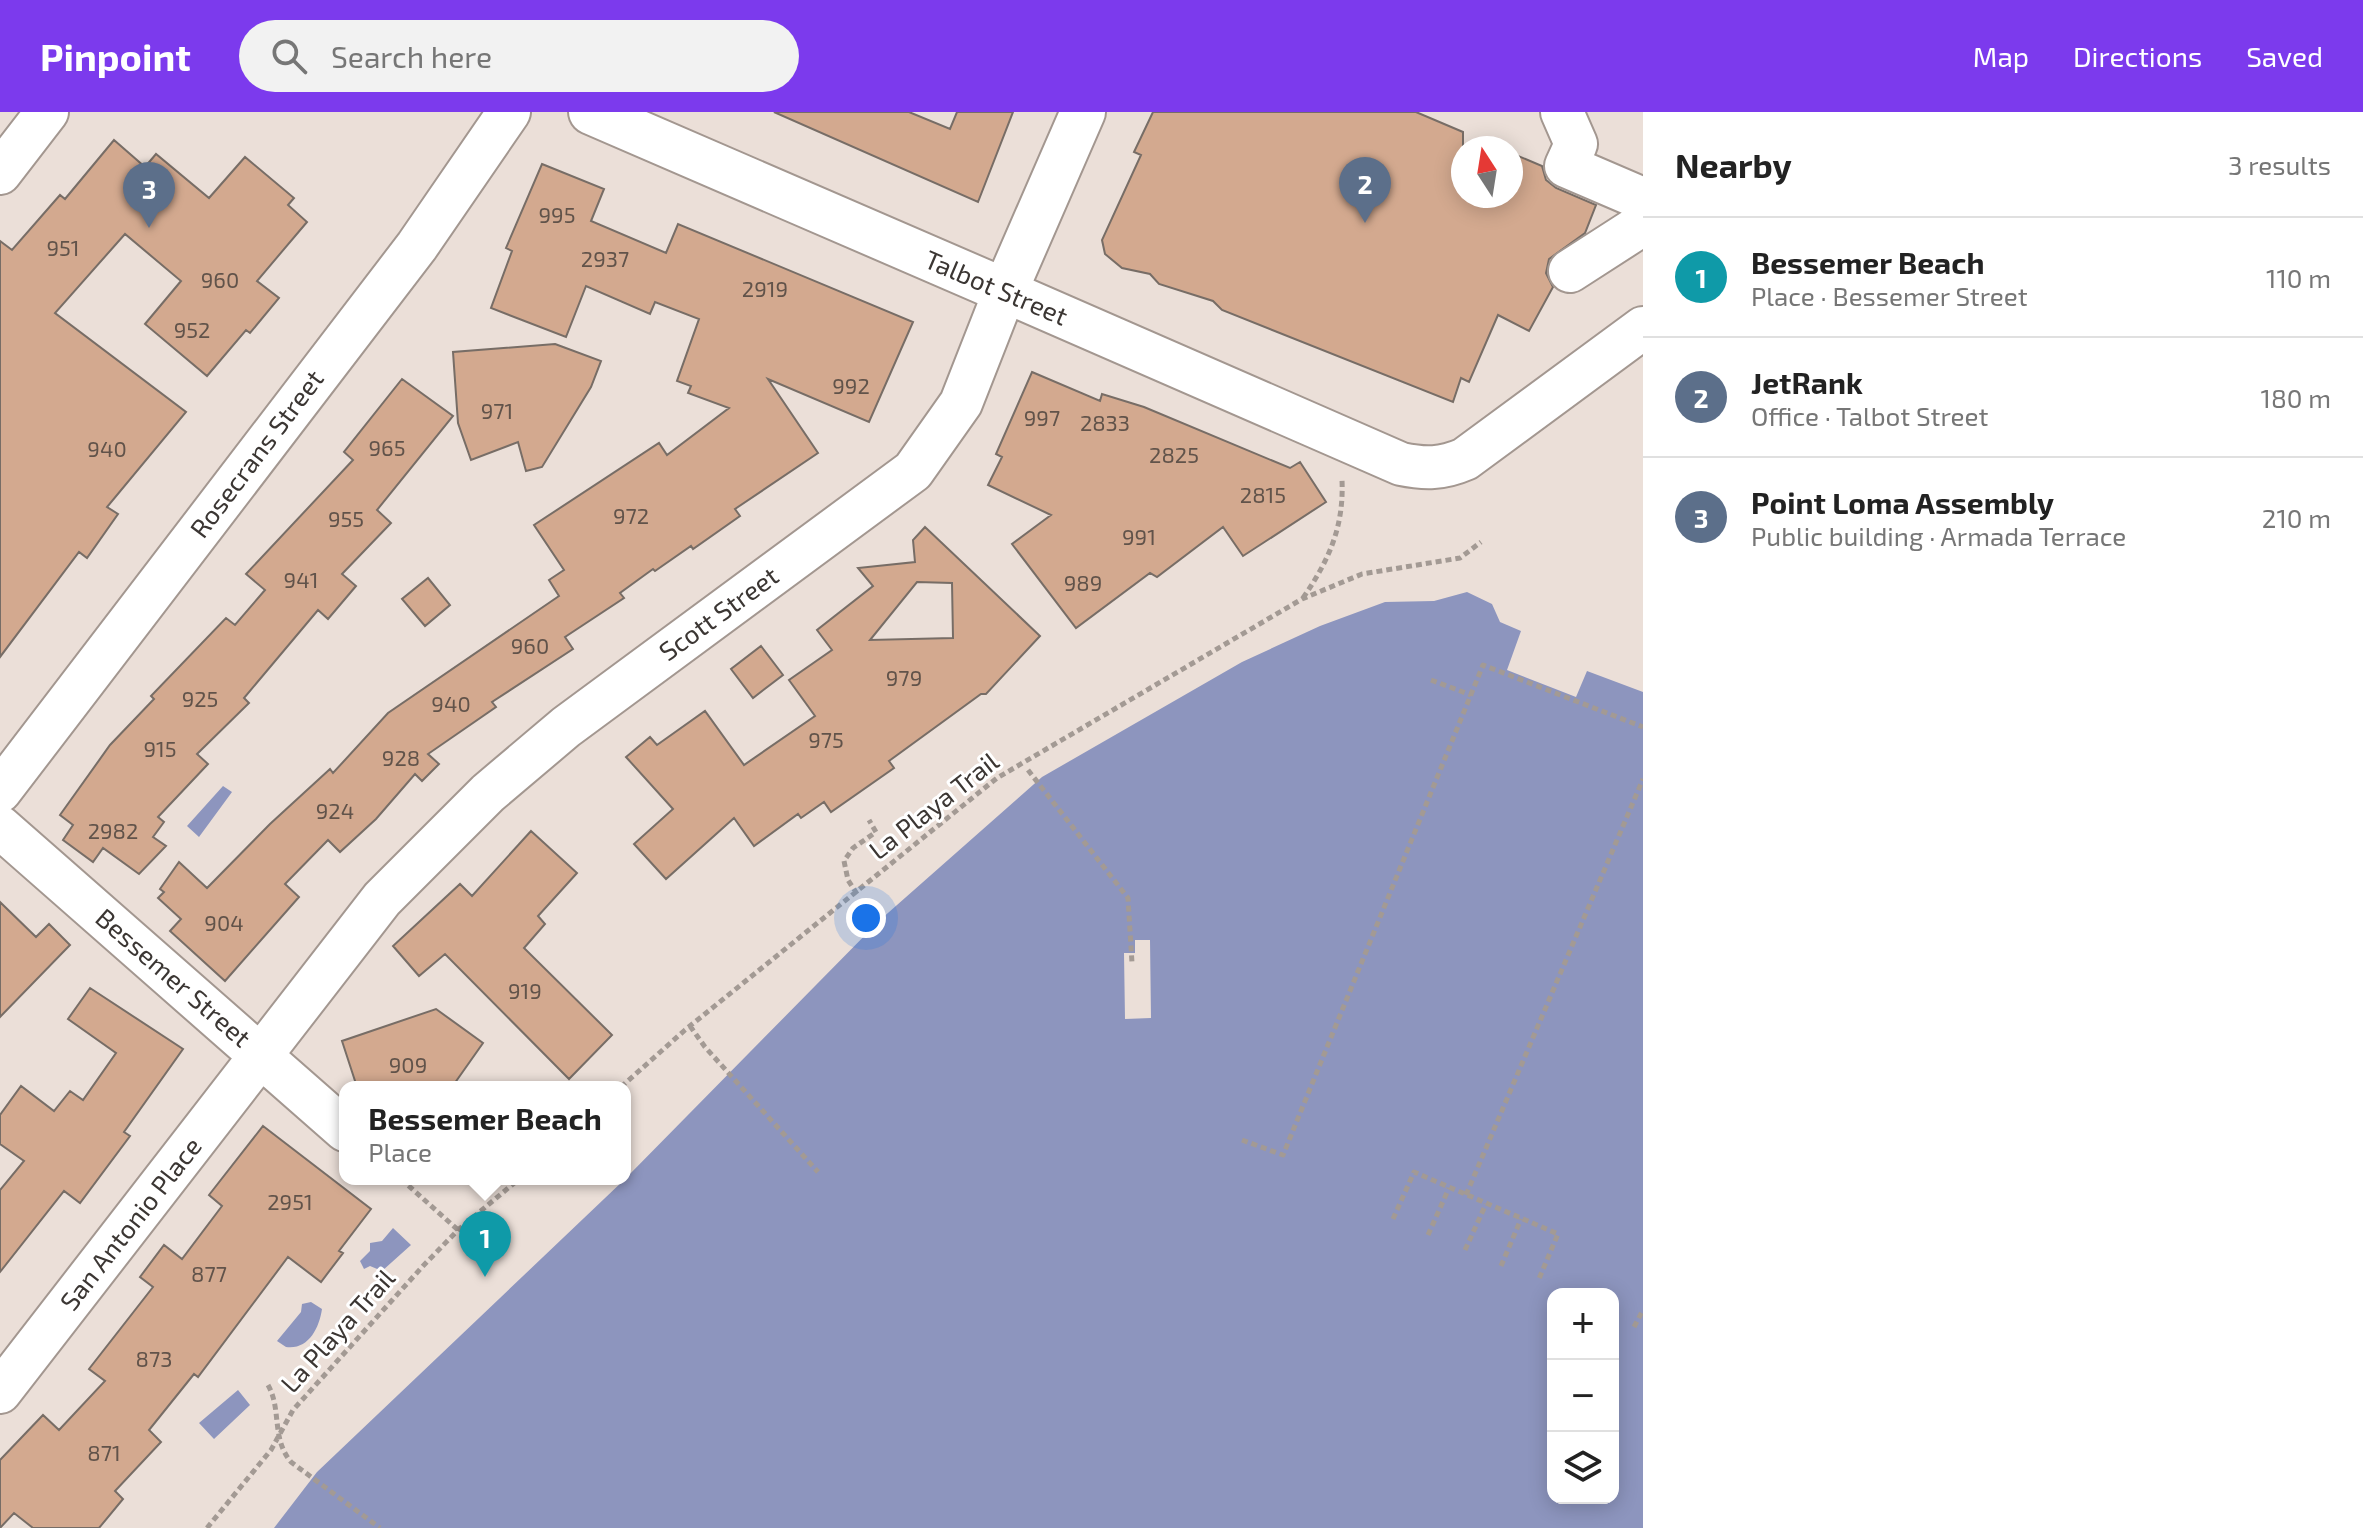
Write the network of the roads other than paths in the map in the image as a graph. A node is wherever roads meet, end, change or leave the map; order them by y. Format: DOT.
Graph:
graph roads {
  1 [pos="47,112"];
  2 [pos="509,112"];
  3 [pos="591,112"];
  4 [pos="1083,112"];
  5 [pos="1562,112"];
  6 [pos="0,173"];
  7 [pos="1643,199"];
  8 [pos="1643,224"];
  9 [pos="1570,271"];
  10 [pos="1005,291"];
  11 [pos="1636,342"];
  12 [pos="0,791"];
  13 [pos="0,827"];
  14 [pos="262,1055"];
  15 [pos="339,1125"];
  16 [pos="0,1392"];
  1 -- 6 [label="street"];
  2 -- 12 [label="street, Rosecrans Street"];
  3 -- 10 [label="main road, Talbot Street"];
  4 -- 10 [label="main road, Scott Street"];
  5 -- 7 [label="street"];
  8 -- 9 [label="street"];
  10 -- 11 [label="street, Talbot Street"];
  10 -- 14 [label="street, Scott Street"];
  13 -- 14 [label="street, Bessemer Street"];
  14 -- 15 [label="street, Bessemer Street"];
  14 -- 16 [label="street, San Antonio Place"];
}
